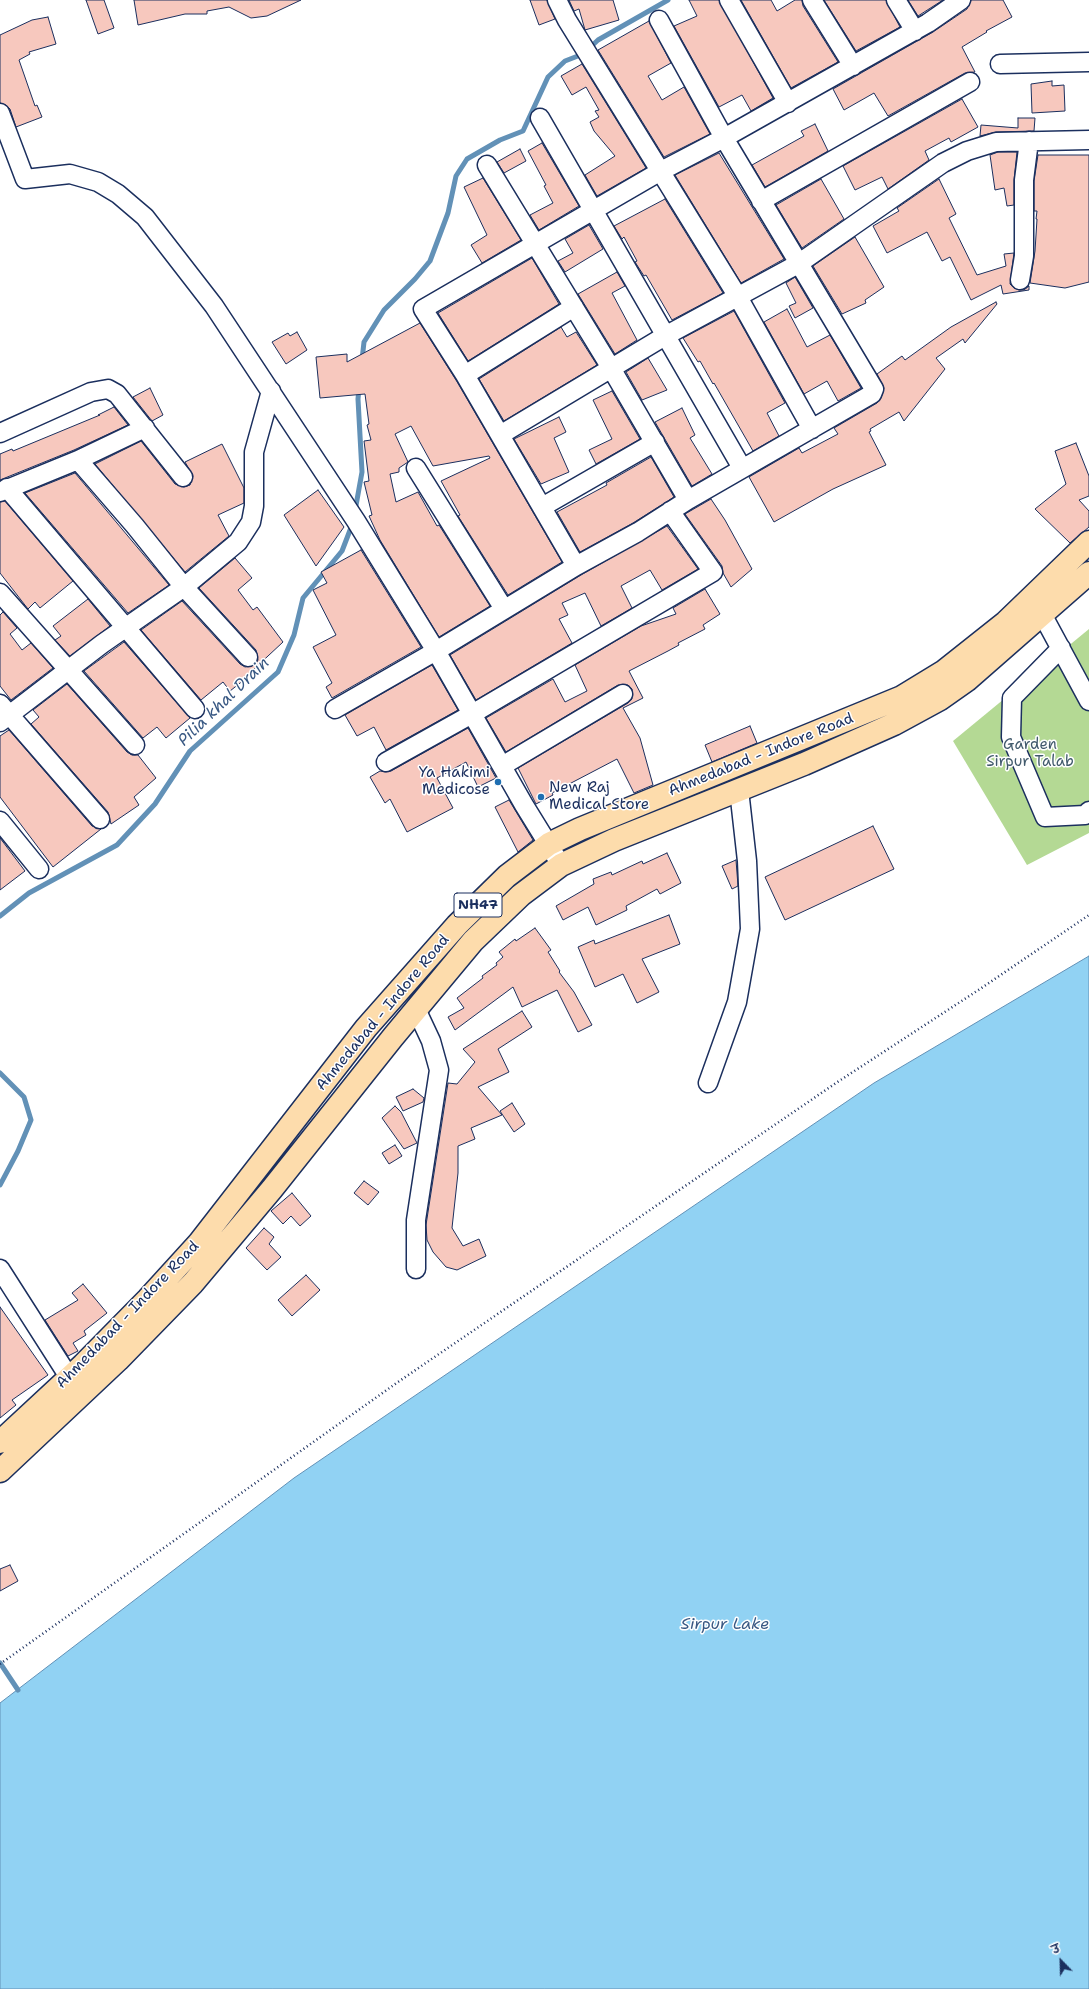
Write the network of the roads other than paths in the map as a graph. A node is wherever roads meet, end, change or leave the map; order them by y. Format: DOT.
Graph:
graph roads {
  1 [pos="557,0"];
  2 [pos="729,0"];
  3 [pos="812,0"];
  4 [pos="896,0"];
  5 [pos="960,0"];
  6 [pos="659,20"];
  7 [pos="915,30"];
  8 [pos="1089,62"];
  9 [pos="1000,64"];
  10 [pos="853,66"];
  11 [pos="970,82"];
  12 [pos="788,103"];
  13 [pos="0,113"];
  14 [pos="540,118"];
  15 [pos="724,138"];
  16 [pos="1089,140"];
  17 [pos="1029,141"];
  18 [pos="487,165"];
  19 [pos="661,172"];
  20 [pos="761,201"];
  21 [pos="594,212"];
  22 [pos="536,244"];
  23 [pos="798,264"];
  24 [pos="1020,280"];
  25 [pos="738,297"];
  26 [pos="574,307"];
  27 [pos="665,336"];
  28 [pos="611,368"];
  29 [pos="465,375"];
  30 [pos="271,391"];
  31 [pos="144,428"];
  32 [pos="812,429"];
  33 [pos="0,433"];
  34 [pos="500,435"];
  35 [pos="655,442"];
  36 [pos="78,460"];
  37 [pos="416,468"];
  38 [pos="742,468"];
  39 [pos="183,477"];
  40 [pos="4,490"];
  41 [pos="688,500"];
  42 [pos="542,507"];
  43 [pos="670,511"];
  44 [pos="1089,542"];
  45 [pos="576,566"];
  46 [pos="1089,573"];
  47 [pos="184,587"];
  48 [pos="0,593"];
  49 [pos="504,609"];
  50 [pos="1042,614"];
  51 [pos="126,628"];
  52 [pos="1061,648"];
  53 [pos="436,651"];
  54 [pos="248,657"];
  55 [pos="67,671"];
  56 [pos="623,694"];
  57 [pos="1089,701"];
  58 [pos="195,709"];
  59 [pos="335,709"];
  60 [pos="3,714"];
  61 [pos="472,714"];
  62 [pos="134,745"];
  63 [pos="386,762"];
  64 [pos="502,766"];
  65 [pos="739,790"];
  66 [pos="1088,818"];
  67 [pos="100,819"];
  68 [pos="0,821"];
  69 [pos="549,844"];
  70 [pos="561,865"];
  71 [pos="39,869"];
  72 [pos="416,1009"];
  73 [pos="708,1083"];
  74 [pos="0,1269"];
  75 [pos="416,1269"];
  76 [pos="69,1377"];
  77 [pos="0,1442"];
  78 [pos="0,1471"];
  1 -- 19 [label="street"];
  2 -- 12 [label="street"];
  3 -- 10 [label="street"];
  4 -- 7 [label="street"];
  5 -- 7 [label="street"];
  6 -- 15 [label="street"];
  7 -- 10 [label="street"];
  8 -- 9 [label="street"];
  10 -- 12 [label="street"];
  11 -- 20 [label="street"];
  12 -- 15 [label="street"];
  13 -- 30 [label="street"];
  14 -- 21 [label="street"];
  15 -- 19 [label="street"];
  15 -- 20 [label="street"];
  16 -- 17 [label="street"];
  17 -- 23 [label="street"];
  17 -- 24 [label="street"];
  18 -- 22 [label="street"];
  19 -- 21 [label="street"];
  19 -- 25 [label="street"];
  20 -- 23 [label="street"];
  21 -- 22 [label="street"];
  21 -- 27 [label="street"];
  22 -- 26 [label="street"];
  22 -- 29 [label="street"];
  23 -- 25 [label="street"];
  23 -- 32 [label="street"];
  25 -- 27 [label="street"];
  25 -- 32 [label="street"];
  26 -- 28 [label="street"];
  26 -- 29 [label="street"];
  27 -- 28 [label="street"];
  27 -- 38 [label="street"];
  28 -- 34 [label="street"];
  28 -- 35 [label="street"];
  29 -- 34 [label="street"];
  30 -- 47 [label="street"];
  30 -- 53 [label="street"];
  31 -- 33 [label="street"];
  31 -- 36 [label="street"];
  31 -- 39 [label="street"];
  32 -- 38 [label="street"];
  34 -- 42 [label="street"];
  35 -- 41 [label="street"];
  35 -- 42 [label="street"];
  36 -- 40 [label="street"];
  36 -- 47 [label="street"];
  37 -- 49 [label="street"];
  38 -- 41 [label="street"];
  40 -- 51 [label="street"];
  41 -- 43 [label="street"];
  42 -- 45 [label="street"];
  43 -- 45 [label="street"];
  43 -- 61 [label="street"];
  44 -- 69 [label="highway, Ahmedabad - Indore Road / NH47"];
  45 -- 49 [label="street"];
  46 -- 50 [label="highway, Ahmedabad - Indore Road / NH47"];
  47 -- 51 [label="street"];
  47 -- 54 [label="street"];
  48 -- 55 [label="street"];
  49 -- 53 [label="street"];
  50 -- 52 [label="street"];
  50 -- 65 [label="highway, Ahmedabad - Indore Road / NH47"];
  51 -- 55 [label="street"];
  51 -- 58 [label="street"];
  52 -- 57 [label="street"];
  52 -- 66 [label="street"];
  53 -- 59 [label="street"];
  53 -- 61 [label="street"];
  55 -- 60 [label="street"];
  55 -- 62 [label="street"];
  56 -- 64 [label="street"];
  60 -- 67 [label="street"];
  61 -- 63 [label="street"];
  61 -- 64 [label="street"];
  64 -- 69 [label="street"];
  65 -- 70 [label="highway, Ahmedabad - Indore Road / NH47"];
  65 -- 73 [label="street"];
  68 -- 71 [label="street"];
  69 -- 70 [label="street"];
  69 -- 76 [label="highway, Ahmedabad - Indore Road / NH47"];
  70 -- 72 [label="highway, Ahmedabad - Indore Road / NH47"];
  72 -- 75 [label="street"];
  72 -- 78 [label="highway, Ahmedabad - Indore Road / NH47"];
  74 -- 76 [label="street"];
  76 -- 77 [label="highway, Ahmedabad - Indore Road / NH47"];
}
